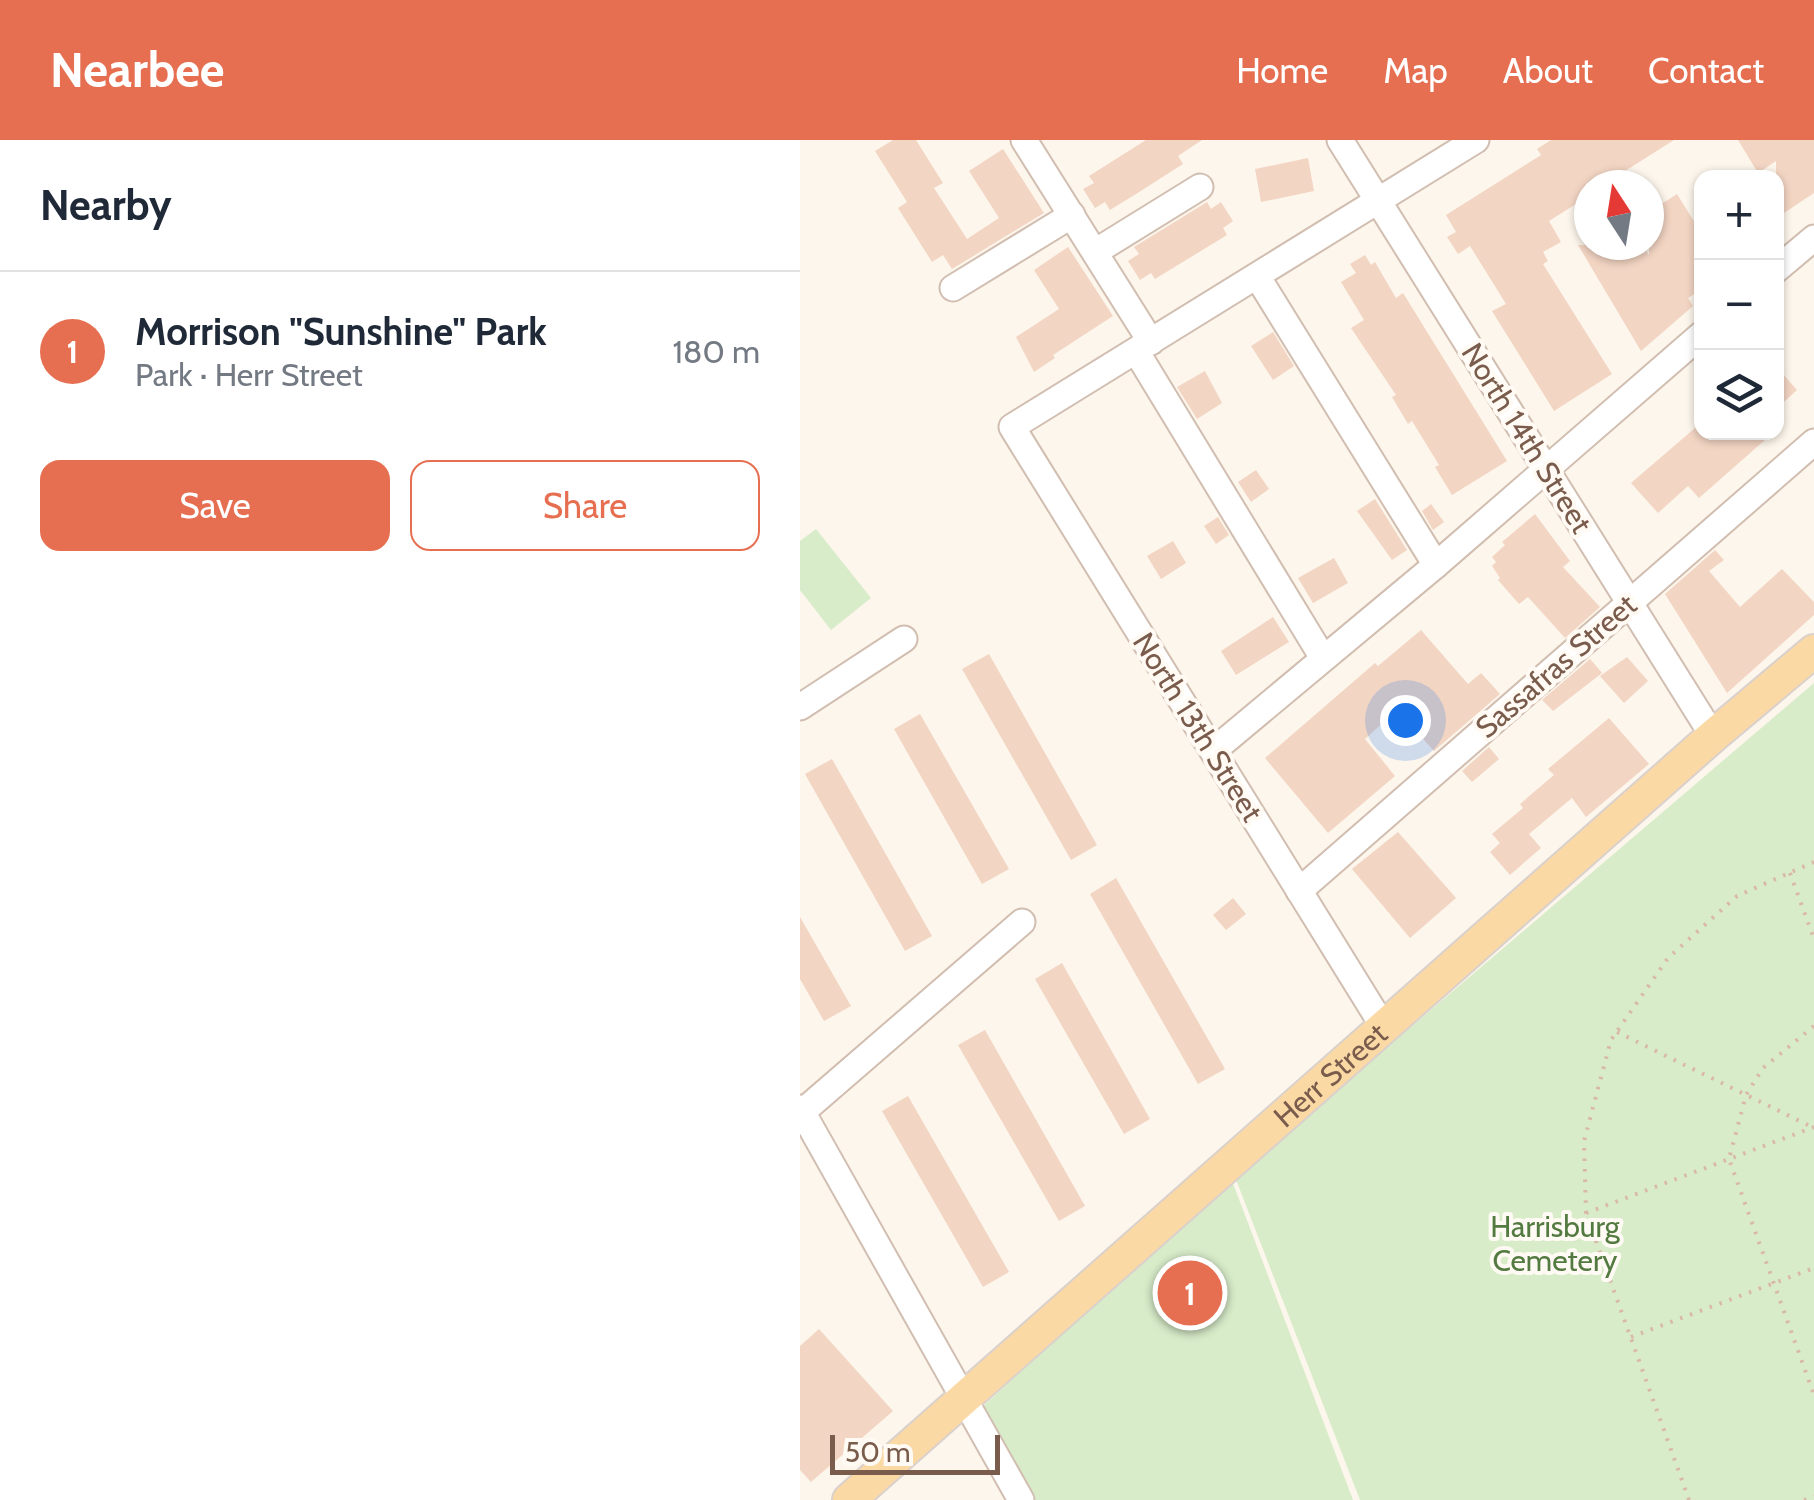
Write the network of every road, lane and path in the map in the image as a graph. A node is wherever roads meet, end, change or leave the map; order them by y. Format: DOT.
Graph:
graph roads {
  1 [pos="1024,140"];
  2 [pos="1340,140"];
  3 [pos="1476,140"];
  4 [pos="1200,188"];
  5 [pos="1378,200"];
  6 [pos="1072,215"];
  7 [pos="1814,238"];
  8 [pos="1095,252"];
  9 [pos="1784,263"];
  10 [pos="1257,276"];
  11 [pos="953,288"];
  12 [pos="1694,341"];
  13 [pos="1144,347"];
  14 [pos="1814,442"];
  15 [pos="1546,467"];
  16 [pos="1436,565"];
  17 [pos="1629,602"];
  18 [pos="904,639"];
  19 [pos="1814,651"];
  20 [pos="1323,658"];
  21 [pos="800,706"];
  22 [pos="1713,736"];
  23 [pos="1213,751"];
  24 [pos="1814,862"];
  25 [pos="1790,873"];
  26 [pos="1299,891"];
  27 [pos="1022,922"];
  28 [pos="1814,939"];
  29 [pos="1383,1026"];
  30 [pos="1814,1026"];
  31 [pos="1617,1032"];
  32 [pos="1746,1095"];
  33 [pos="801,1111"];
  34 [pos="1813,1127"];
  35 [pos="1729,1159"];
  36 [pos="1586,1213"];
  37 [pos="1814,1268"];
  38 [pos="1774,1283"];
  39 [pos="1631,1337"];
  40 [pos="1814,1396"];
  41 [pos="964,1398"];
  42 [pos="1814,1496"];
  43 [pos="849,1500"];
  44 [pos="1021,1500"];
  45 [pos="1689,1500"];
  46 [pos="1804,1500"];
  1 -- 6 [label="street"];
  2 -- 5 [label="street, North 14th Street"];
  3 -- 5 [label="street"];
  4 -- 8 [label="street"];
  5 -- 10 [label="street"];
  5 -- 15 [label="street, North 14th Street"];
  6 -- 8 [label="street"];
  6 -- 11 [label="street"];
  7 -- 9 [label="street"];
  8 -- 13 [label="street"];
  10 -- 13 [label="street"];
  10 -- 16 [label="street"];
  12 -- 15 [label="street"];
  13 -- 20 [label="street"];
  13 -- 23 [label="street, North 13th Street"];
  14 -- 17 [label="street, Sassafras Street"];
  15 -- 16 [label="street"];
  15 -- 17 [label="street, North 14th Street"];
  16 -- 20 [label="street"];
  17 -- 22 [label="street, North 14th Street"];
  17 -- 26 [label="street, Sassafras Street"];
  18 -- 21 [label="street"];
  19 -- 22 [label="main road, Herr Street"];
  20 -- 23 [label="street"];
  22 -- 29 [label="main road, Herr Street"];
  23 -- 26 [label="street, North 13th Street"];
  24 -- 25 [label="path"];
  25 -- 28 [label="path"];
  25 -- 31 [label="path"];
  26 -- 29 [label="street, North 13th Street"];
  27 -- 33 [label="street"];
  29 -- 41 [label="main road, Herr Street"];
  30 -- 32 [label="path"];
  31 -- 32 [label="path"];
  31 -- 36 [label="path"];
  32 -- 34 [label="path"];
  32 -- 35 [label="path"];
  33 -- 41 [label="street"];
  34 -- 35 [label="path"];
  35 -- 36 [label="path"];
  35 -- 38 [label="path"];
  36 -- 39 [label="path"];
  37 -- 38 [label="path"];
  38 -- 39 [label="path"];
  38 -- 40 [label="path"];
  39 -- 45 [label="path"];
  41 -- 43 [label="main road, Herr Street"];
  41 -- 44 [label="street"];
  42 -- 46 [label="path"];
}
